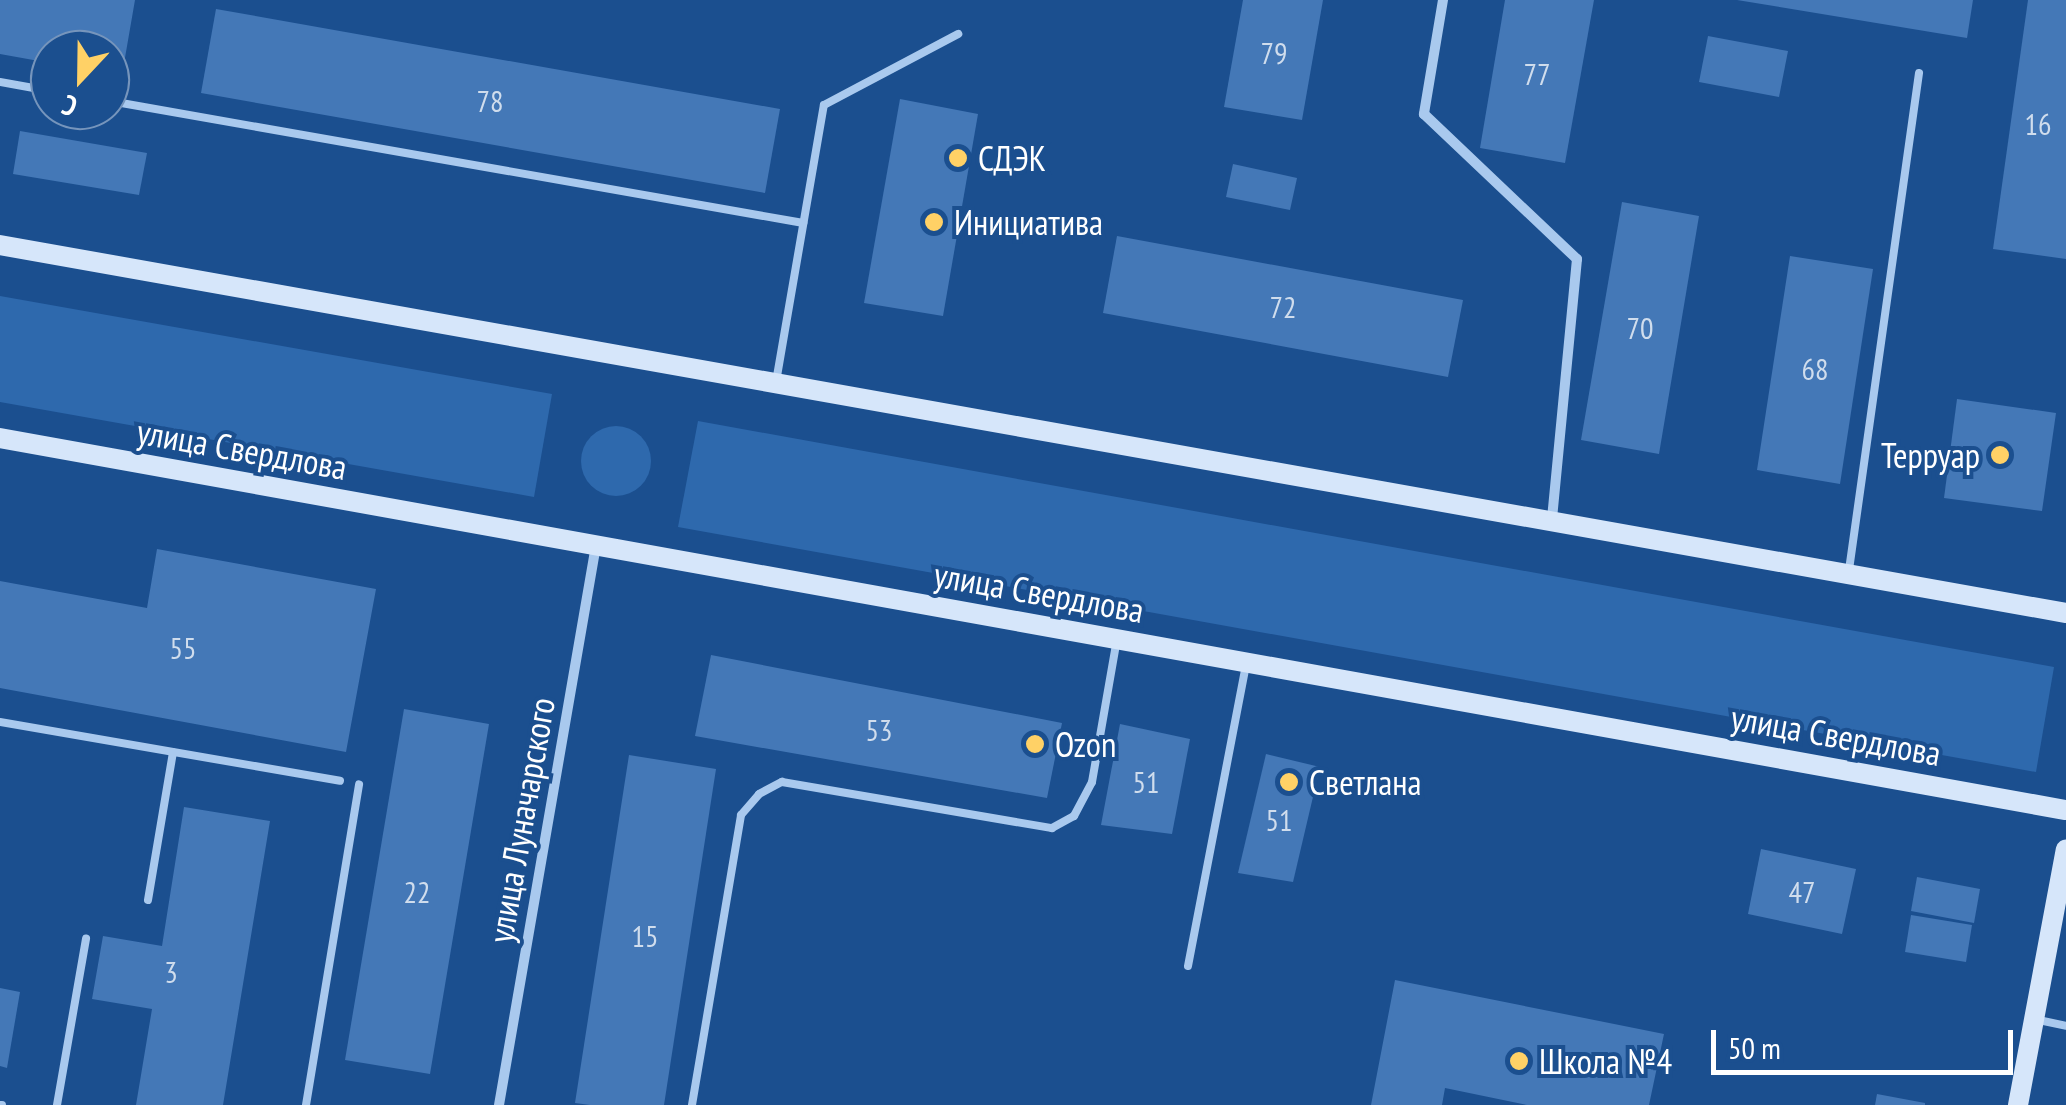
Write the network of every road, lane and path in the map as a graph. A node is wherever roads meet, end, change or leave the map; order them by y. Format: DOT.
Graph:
graph roads {
  1 [pos="1443,0"];
  2 [pos="958,34"];
  3 [pos="1919,73"];
  4 [pos="0,82"];
  5 [pos="30,87"];
  6 [pos="130,105"];
  7 [pos="804,223"];
  8 [pos="0,244"];
  9 [pos="776,382"];
  10 [pos="0,438"];
  11 [pos="1552,521"];
  12 [pos="596,545"];
  13 [pos="1848,574"];
  14 [pos="2066,613"];
  15 [pos="1117,638"];
  16 [pos="1247,662"];
  17 [pos="0,722"];
  18 [pos="173,752"];
  19 [pos="340,781"];
  20 [pos="359,784"];
  21 [pos="2066,810"];
  22 [pos="2066,849"];
  23 [pos="148,900"];
  24 [pos="86,938"];
  25 [pos="1188,966"];
  26 [pos="2034,1019"];
  27 [pos="2066,1026"];
  28 [pos="57,1105"];
  29 [pos="306,1105"];
  30 [pos="499,1105"];
  31 [pos="692,1105"];
  32 [pos="2018,1105"];
  1 -- 11 [label="street"];
  2 -- 7 [label="lane"];
  3 -- 13 [label="lane"];
  4 -- 5 [label="lane"];
  6 -- 7 [label="lane"];
  7 -- 9 [label="lane"];
  8 -- 9 [label="main road"];
  9 -- 11 [label="main road"];
  10 -- 12 [label="main road, улица Свердлова"];
  11 -- 13 [label="main road"];
  12 -- 15 [label="main road, улица Свердлова"];
  12 -- 30 [label="street, улица Луначарского"];
  13 -- 14 [label="main road"];
  15 -- 16 [label="main road, улица Свердлова"];
  15 -- 31 [label="lane"];
  16 -- 21 [label="main road, улица Свердлова"];
  16 -- 25 [label="lane"];
  17 -- 18 [label="lane"];
  18 -- 19 [label="lane"];
  18 -- 23 [label="lane"];
  20 -- 29 [label="lane"];
  22 -- 26 [label="main road"];
  24 -- 28 [label="lane"];
  26 -- 27 [label="lane"];
  26 -- 32 [label="main road"];
}
